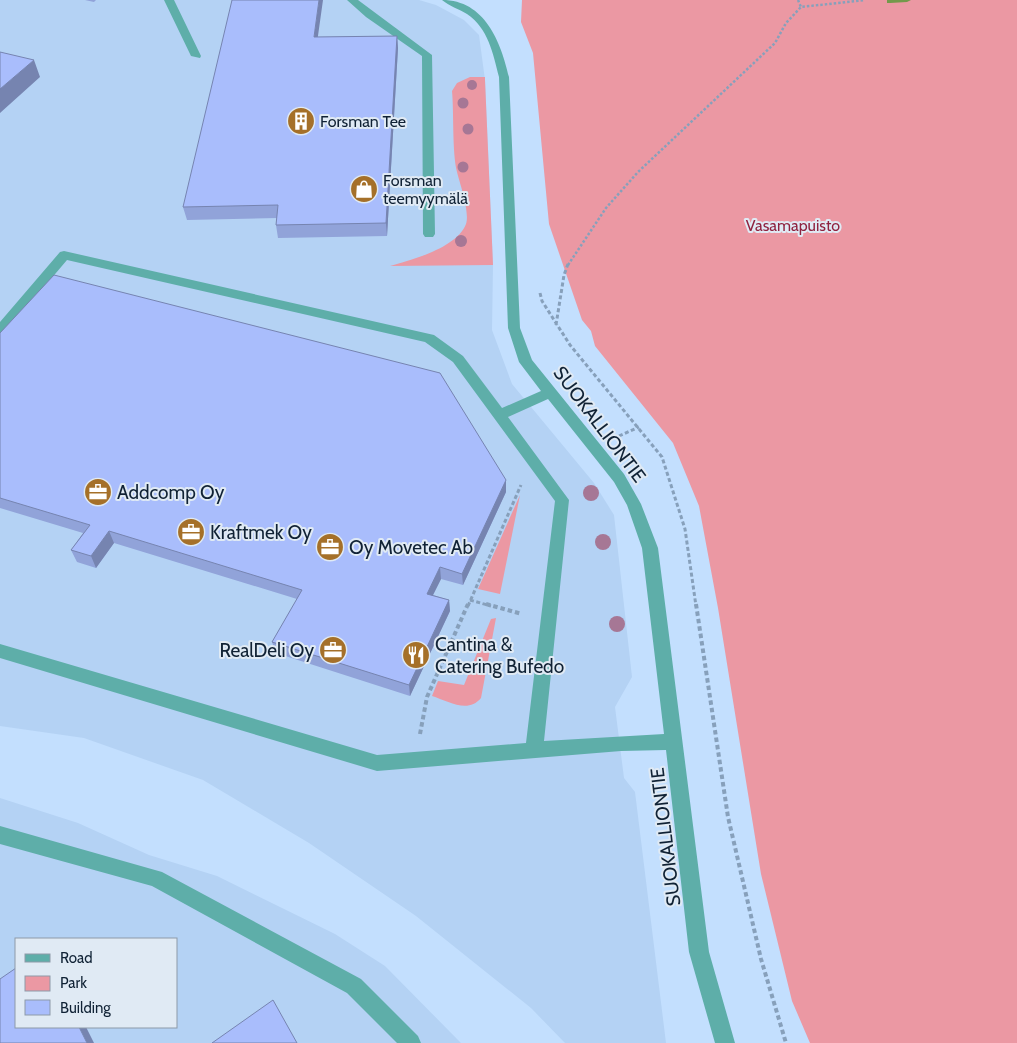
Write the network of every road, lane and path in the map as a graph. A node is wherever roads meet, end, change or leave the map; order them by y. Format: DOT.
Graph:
graph roads {
  1 [pos="169,0"];
  2 [pos="352,0"];
  3 [pos="447,0"];
  4 [pos="798,0"];
  5 [pos="865,0"];
  6 [pos="801,7"];
  7 [pos="196,56"];
  8 [pos="429,234"];
  9 [pos="0,330"];
  10 [pos="551,392"];
  11 [pos="499,415"];
  12 [pos="638,427"];
  13 [pos="613,439"];
  14 [pos="523,480"];
  15 [pos="470,600"];
  16 [pos="495,608"];
  17 [pos="0,652"];
  18 [pos="674,742"];
  19 [pos="534,750"];
  20 [pos="416,760"];
  21 [pos="0,835"];
  22 [pos="410,1043"];
  23 [pos="726,1043"];
  24 [pos="786,1043"];
  1 -- 7 [label="street"];
  2 -- 8 [label="street"];
  3 -- 10 [label="street, SUOKALLIONTIE"];
  4 -- 6 [label="path"];
  5 -- 6 [label="path"];
  6 -- 12 [label="path"];
  9 -- 11 [label="street"];
  10 -- 11 [label="street"];
  10 -- 18 [label="street, SUOKALLIONTIE"];
  11 -- 19 [label="street"];
  12 -- 13 [label="path"];
  12 -- 24 [label="path"];
  14 -- 15 [label="path"];
  15 -- 16 [label="path"];
  15 -- 20 [label="path"];
  17 -- 20 [label="street"];
  18 -- 19 [label="street"];
  18 -- 23 [label="street, SUOKALLIONTIE"];
  19 -- 20 [label="street"];
  21 -- 22 [label="street"];
}
